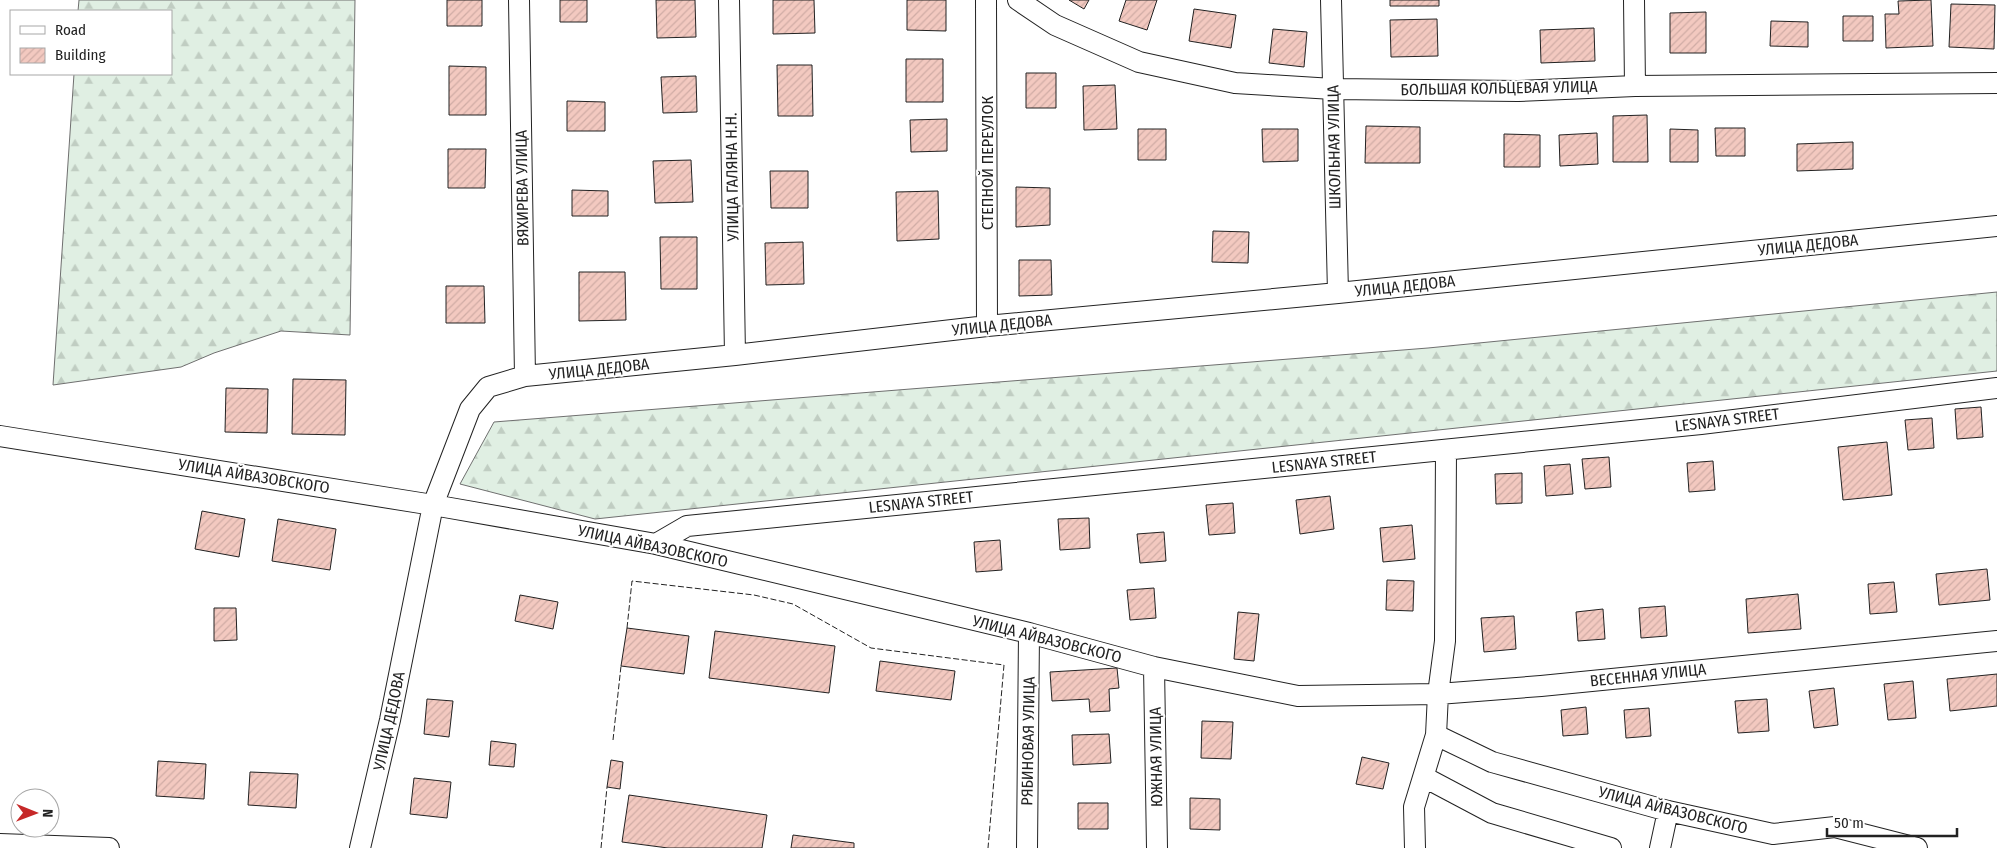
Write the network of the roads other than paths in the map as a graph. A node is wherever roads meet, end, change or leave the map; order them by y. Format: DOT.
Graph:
graph roads {
  1 [pos="519,0"];
  2 [pos="729,0"];
  3 [pos="986,0"];
  4 [pos="1018,0"];
  5 [pos="1331,0"];
  6 [pos="1634,0"];
  7 [pos="1997,84"];
  8 [pos="1635,86"];
  9 [pos="1333,89"];
  10 [pos="1997,226"];
  11 [pos="1338,293"];
  12 [pos="987,326"];
  13 [pos="735,355"];
  14 [pos="525,376"];
  15 [pos="1997,388"];
  16 [pos="0,436"];
  17 [pos="1446,450"];
  18 [pos="433,505"];
  19 [pos="656,544"];
  20 [pos="1029,633"];
  21 [pos="1997,641"];
  22 [pos="1154,666"];
  23 [pos="1438,694"];
  24 [pos="1298,696"];
  25 [pos="1436,734"];
  26 [pos="1424,777"];
  27 [pos="1668,811"];
  28 [pos="0,844"];
  29 [pos="109,848"];
  30 [pos="360,848"];
  31 [pos="1027,848"];
  32 [pos="1157,848"];
  33 [pos="1415,848"];
  34 [pos="1611,848"];
  35 [pos="1660,848"];
  36 [pos="1917,848"];
  1 -- 14 [label="street, ВЯХИРЕВА УЛИЦА"];
  2 -- 13 [label="street, УЛИЦА ГАЛЯНА Н.Н."];
  3 -- 12 [label="street, СТЕПНОЙ ПЕРЕУЛОК"];
  4 -- 9 [label="street, БОЛЬШАЯ КОЛЬЦЕВАЯ УЛИЦА"];
  5 -- 9 [label="street, ШКОЛЬНАЯ УЛИЦА"];
  6 -- 8 [label="street"];
  7 -- 8 [label="street, БОЛЬШАЯ КОЛЬЦЕВАЯ УЛИЦА"];
  8 -- 9 [label="street, БОЛЬШАЯ КОЛЬЦЕВАЯ УЛИЦА"];
  9 -- 11 [label="street, ШКОЛЬНАЯ УЛИЦА"];
  10 -- 11 [label="street, УЛИЦА ДЕДОВА"];
  11 -- 12 [label="street, УЛИЦА ДЕДОВА"];
  12 -- 13 [label="street, УЛИЦА ДЕДОВА"];
  13 -- 14 [label="street, УЛИЦА ДЕДОВА"];
  14 -- 18 [label="street, УЛИЦА ДЕДОВА"];
  15 -- 17 [label="street, LESNAYA STREET"];
  16 -- 18 [label="street, УЛИЦА АЙВАЗОВСКОГО"];
  17 -- 19 [label="street, LESNAYA STREET"];
  17 -- 23 [label="street"];
  18 -- 19 [label="street, УЛИЦА АЙВАЗОВСКОГО"];
  18 -- 30 [label="street, УЛИЦА ДЕДОВА"];
  19 -- 20 [label="street, УЛИЦА АЙВАЗОВСКОГО"];
  20 -- 22 [label="street, УЛИЦА АЙВАЗОВСКОГО"];
  20 -- 31 [label="street, РЯБИНОВАЯ УЛИЦА"];
  21 -- 23 [label="street, ВЕСЕННАЯ УЛИЦА"];
  22 -- 24 [label="street, УЛИЦА АЙВАЗОВСКОГО"];
  22 -- 32 [label="street, ЮЖНАЯ УЛИЦА"];
  23 -- 24 [label="street, ВЕСЕННАЯ УЛИЦА"];
  23 -- 25 [label="street"];
  25 -- 26 [label="street"];
  25 -- 27 [label="street, УЛИЦА АЙВАЗОВСКОГО"];
  26 -- 33 [label="street"];
  26 -- 34 [label="street"];
  27 -- 35 [label="street"];
  27 -- 36 [label="street, УЛИЦА АЙВАЗОВСКОГО"];
  28 -- 29 [label="street"];
}
